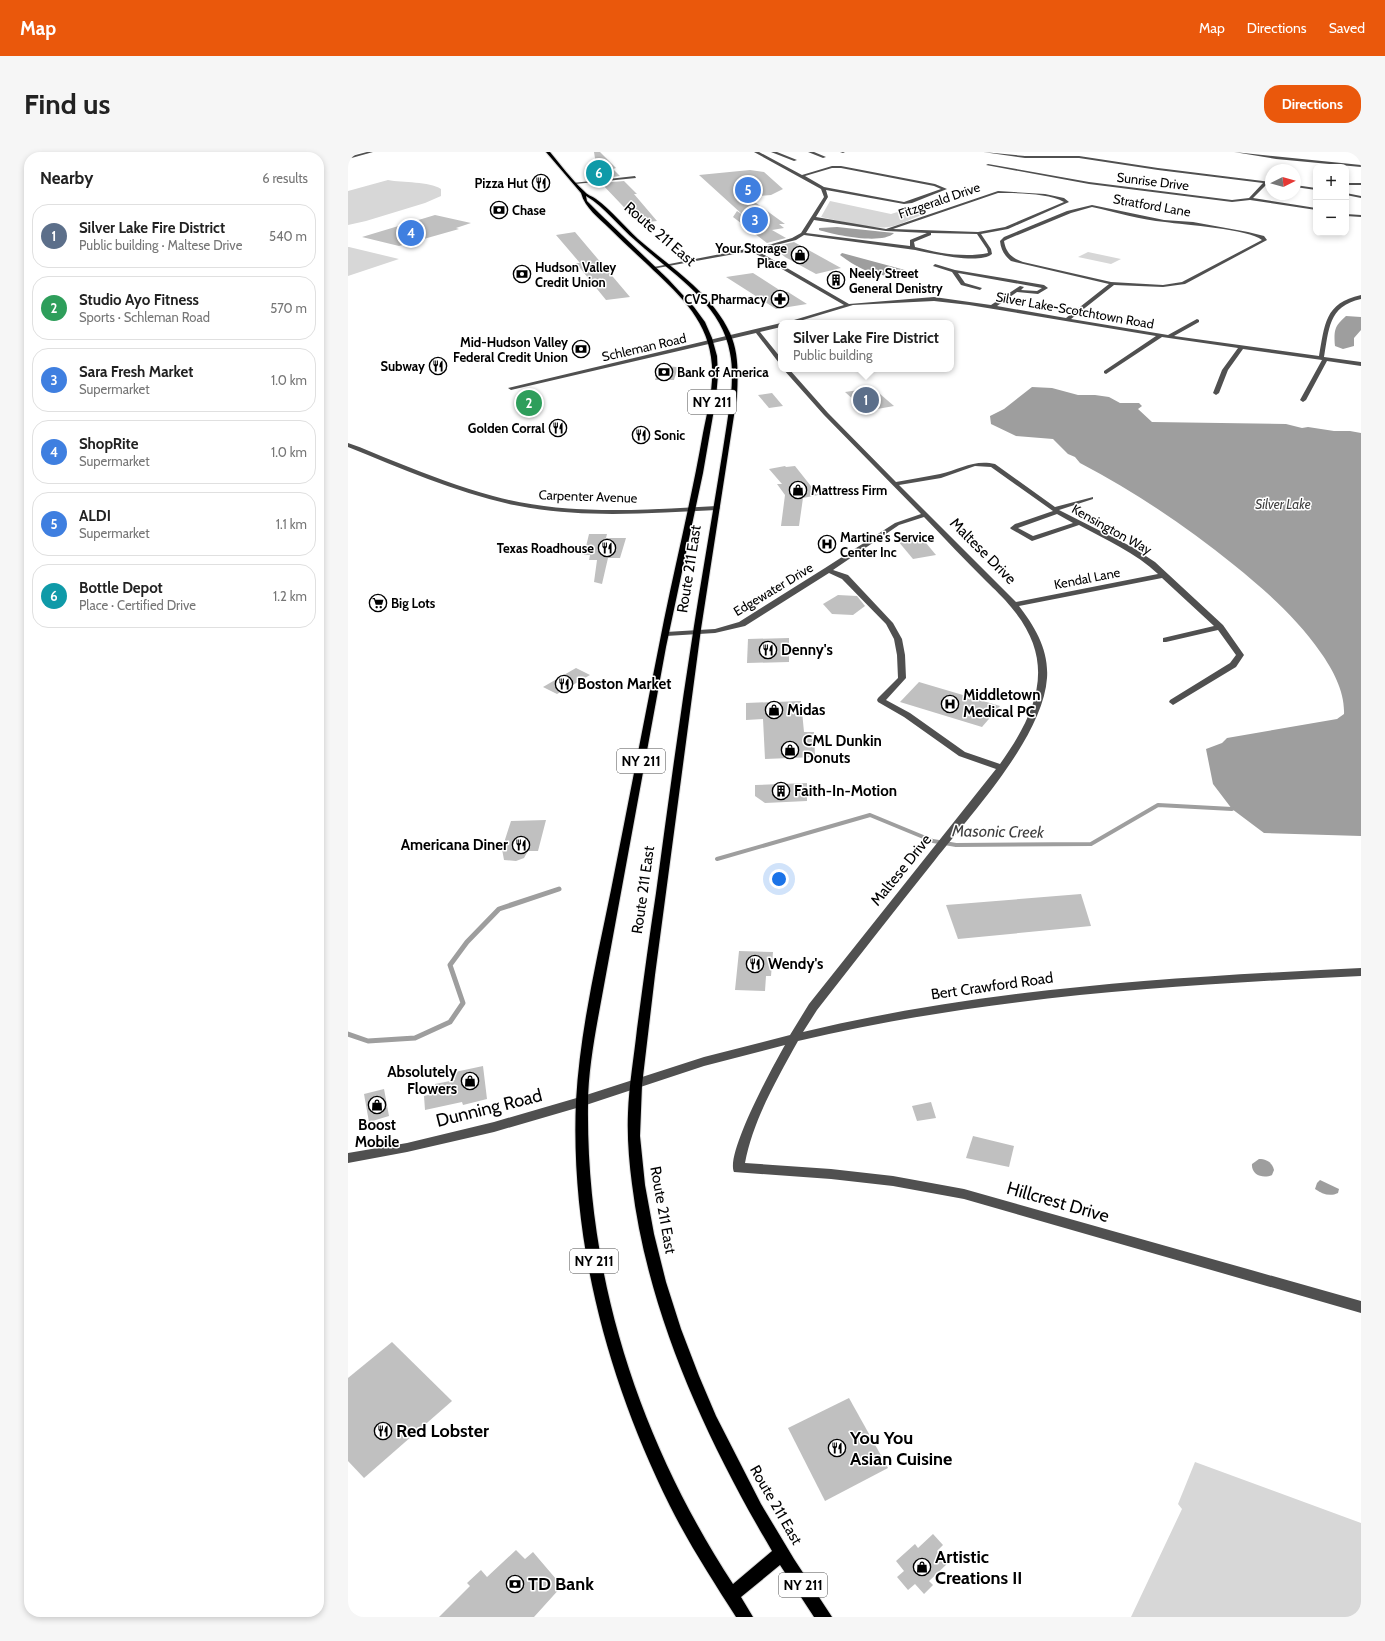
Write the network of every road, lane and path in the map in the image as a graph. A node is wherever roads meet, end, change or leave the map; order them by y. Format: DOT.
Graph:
graph roads {
  1 [pos="371,152"];
  2 [pos="548,152"];
  3 [pos="756,152"];
  4 [pos="760,152"];
  5 [pos="773,152"];
  6 [pos="810,152"];
  7 [pos="985,152"];
  8 [pos="1236,152"];
  9 [pos="824,157"];
  10 [pos="348,158"];
  11 [pos="795,160"];
  12 [pos="988,165"];
  13 [pos="1361,166"];
  14 [pos="802,176"];
  15 [pos="635,177"];
  16 [pos="1265,182"];
  17 [pos="575,183"];
  18 [pos="1349,184"];
  19 [pos="1361,184"];
  20 [pos="1301,185"];
  21 [pos="1313,185"];
  22 [pos="1265,186"];
  23 [pos="1301,186"];
  24 [pos="823,188"];
  25 [pos="1313,188"];
  26 [pos="583,193"];
  27 [pos="1349,195"];
  28 [pos="1361,197"];
  29 [pos="1250,199"];
  30 [pos="1313,209"];
  31 [pos="1349,215"];
  32 [pos="1361,216"];
  33 [pos="812,218"];
  34 [pos="886,230"];
  35 [pos="934,232"];
  36 [pos="978,233"];
  37 [pos="803,234"];
  38 [pos="913,248"];
  39 [pos="751,249"];
  40 [pos="668,265"];
  41 [pos="935,266"];
  42 [pos="654,268"];
  43 [pos="954,271"];
  44 [pos="1113,283"];
  45 [pos="1027,284"];
  46 [pos="980,289"];
  47 [pos="1018,291"];
  48 [pos="1361,297"];
  49 [pos="848,305"];
  50 [pos="992,307"];
  51 [pos="797,320"];
  52 [pos="1067,320"];
  53 [pos="1197,322"];
  54 [pos="778,326"];
  55 [pos="757,331"];
  56 [pos="1160,336"];
  57 [pos="1168,337"];
  58 [pos="730,338"];
  59 [pos="711,342"];
  60 [pos="1242,347"];
  61 [pos="778,358"];
  62 [pos="1323,359"];
  63 [pos="1361,364"];
  64 [pos="789,372"];
  65 [pos="1106,372"];
  66 [pos="511,388"];
  67 [pos="1216,393"];
  68 [pos="1303,400"];
  69 [pos="348,445"];
  70 [pos="894,484"];
  71 [pos="1091,498"];
  72 [pos="717,508"];
  73 [pos="691,509"];
  74 [pos="1056,510"];
  75 [pos="926,515"];
  76 [pos="1079,523"];
  77 [pos="828,570"];
  78 [pos="1164,575"];
  79 [pos="1014,605"];
  80 [pos="1220,628"];
  81 [pos="697,632"];
  82 [pos="666,634"];
  83 [pos="1166,640"];
  84 [pos="1173,702"];
  85 [pos="1002,768"];
  86 [pos="1361,972"];
  87 [pos="793,1038"];
  88 [pos="636,1083"];
  89 [pos="582,1102"];
  90 [pos="348,1158"];
  91 [pos="738,1168"];
  92 [pos="1361,1307"];
  93 [pos="782,1553"];
  94 [pos="730,1596"];
  95 [pos="745,1617"];
  96 [pos="824,1617"];
  1 -- 10 [label="street"];
  2 -- 17 [label="main road, Route 211 East / NY 211"];
  3 -- 4 [label="street"];
  3 -- 14 [label="street"];
  5 -- 11 [label="street"];
  6 -- 9 [label="street"];
  7 -- 16 [label="street"];
  8 -- 13 [label="street"];
  12 -- 29 [label="street, Sunrise Drive"];
  14 -- 24 [label="street"];
  14 -- 24 [label="street"];
  15 -- 17 [label="street"];
  17 -- 26 [label="main road, Route 211 East / NY 211"];
  18 -- 19 [label="street"];
  20 -- 21 [label="street"];
  22 -- 29 [label="street"];
  23 -- 25 [label="street"];
  24 -- 33 [label="street"];
  26 -- 40 [label="main road, Route 211 East / NY 211"];
  26 -- 42 [label="main road, Route 211 East / NY 211"];
  27 -- 28 [label="street"];
  29 -- 30 [label="street, Sunrise Drive"];
  31 -- 32 [label="street"];
  33 -- 34 [label="street"];
  33 -- 37 [label="street"];
  34 -- 35 [label="street"];
  34 -- 36 [label="street, Fitzgerald Drive"];
  35 -- 36 [label="street"];
  35 -- 38 [label="street"];
  36 -- 38 [label="street"];
  37 -- 38 [label="street"];
  37 -- 39 [label="street"];
  39 -- 40 [label="street"];
  39 -- 49 [label="street"];
  40 -- 42 [label="street"];
  40 -- 58 [label="main road, Route 211 East / NY 211"];
  41 -- 43 [label="street"];
  42 -- 59 [label="main road, Route 211 East / NY 211"];
  43 -- 45 [label="street"];
  43 -- 46 [label="street"];
  44 -- 44 [label="street, Stratford Lane"];
  44 -- 52 [label="street"];
  45 -- 47 [label="street"];
  45 -- 47 [label="street"];
  47 -- 50 [label="street"];
  48 -- 62 [label="street"];
  49 -- 50 [label="street, Silver Lake-Scotchtown Road"];
  49 -- 51 [label="street, Silver Lake-Scotchtown Road"];
  50 -- 52 [label="street, Silver Lake-Scotchtown Road"];
  52 -- 56 [label="street, Silver Lake-Scotchtown Road"];
  53 -- 57 [label="street"];
  54 -- 55 [label="street"];
  55 -- 58 [label="street"];
  55 -- 61 [label="street"];
  56 -- 57 [label="street, Silver Lake-Scotchtown Road"];
  56 -- 65 [label="street"];
  57 -- 60 [label="street, Silver Lake-Scotchtown Road"];
  58 -- 59 [label="street"];
  58 -- 72 [label="main road, Route 211 East / NY 211"];
  59 -- 66 [label="street, Schleman Road"];
  59 -- 73 [label="main road, Route 211 East / NY 211"];
  60 -- 62 [label="street, Silver Lake-Scotchtown Road"];
  60 -- 67 [label="street"];
  62 -- 63 [label="street, Silver Lake-Scotchtown Road"];
  62 -- 68 [label="street"];
  64 -- 70 [label="street, Maltese Drive"];
  69 -- 73 [label="street, Carpenter Avenue"];
  70 -- 74 [label="street, Kensington Way"];
  70 -- 75 [label="street, Maltese Drive"];
  71 -- 74 [label="street"];
  72 -- 73 [label="street, Carpenter Avenue"];
  72 -- 81 [label="main road, Route 211 East / NY 211"];
  73 -- 82 [label="main road, Route 211 East / NY 211"];
  74 -- 76 [label="street, Kensington Way"];
  74 -- 76 [label="street"];
  75 -- 77 [label="street, Edgewater Drive"];
  75 -- 79 [label="street, Maltese Drive"];
  76 -- 78 [label="street, Kensington Way"];
  77 -- 81 [label="street, Edgewater Drive"];
  77 -- 85 [label="street"];
  78 -- 79 [label="street, Kendal Lane"];
  78 -- 80 [label="street, Kensington Way"];
  79 -- 85 [label="street, Maltese Drive"];
  80 -- 83 [label="street"];
  80 -- 84 [label="street, Kensington Way"];
  81 -- 82 [label="street, Edgewater Drive"];
  81 -- 88 [label="main road, Route 211 East / NY 211"];
  82 -- 89 [label="main road, Route 211 East / NY 211"];
  85 -- 87 [label="street, Maltese Drive"];
  86 -- 87 [label="street, Bert Crawford Road"];
  87 -- 88 [label="street, Bert Crawford Road"];
  87 -- 91 [label="street, Maltese Drive"];
  88 -- 89 [label="street, Dunning Road"];
  88 -- 93 [label="main road, Route 211 East / NY 211"];
  89 -- 90 [label="street, Dunning Road"];
  89 -- 94 [label="main road, Route 211 East / NY 211"];
  91 -- 92 [label="street, Hillcrest Drive"];
  93 -- 94 [label="main road"];
  93 -- 96 [label="main road, Route 211 East / NY 211"];
  94 -- 95 [label="main road, Route 211 East / NY 211"];
}
